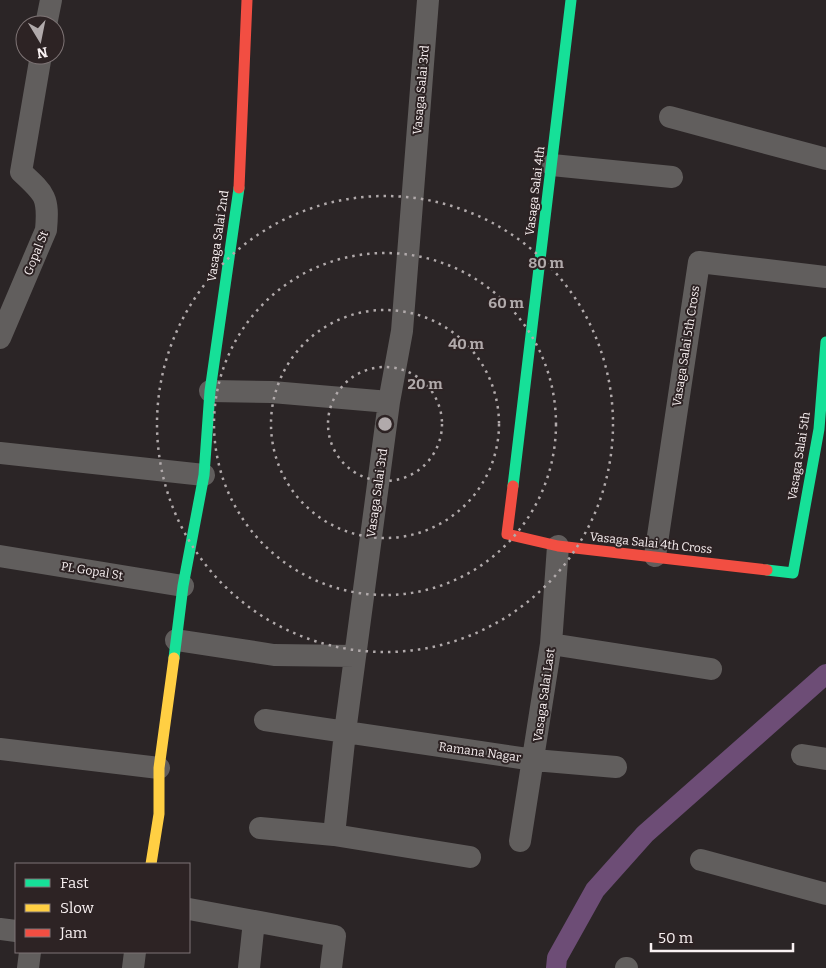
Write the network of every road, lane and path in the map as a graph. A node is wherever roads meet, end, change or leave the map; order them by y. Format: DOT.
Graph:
graph roads {
  1 [pos="50,0"];
  2 [pos="247,0"];
  3 [pos="428,0"];
  4 [pos="571,0"];
  5 [pos="48,15"];
  6 [pos="39,65"];
  7 [pos="670,117"];
  8 [pos="826,159"];
  9 [pos="552,165"];
  10 [pos="672,177"];
  11 [pos="826,277"];
  12 [pos="6,311"];
  13 [pos="0,338"];
  14 [pos="826,342"];
  15 [pos="210,391"];
  16 [pos="389,402"];
  17 [pos="0,453"];
  18 [pos="204,476"];
  19 [pos="507,534"];
  20 [pos="558,546"];
  21 [pos="0,556"];
  22 [pos="655,556"];
  23 [pos="793,573"];
  24 [pos="183,586"];
  25 [pos="176,640"];
  26 [pos="551,644"];
  27 [pos="356,656"];
  28 [pos="711,670"];
  29 [pos="265,720"];
  30 [pos="345,732"];
  31 [pos="0,749"];
  32 [pos="802,755"];
  33 [pos="826,759"];
  34 [pos="534,760"];
  35 [pos="616,767"];
  36 [pos="159,768"];
  37 [pos="260,828"];
  38 [pos="334,836"];
  39 [pos="520,842"];
  40 [pos="470,857"];
  41 [pos="701,860"];
  42 [pos="151,863"];
  43 [pos="826,894"];
  44 [pos="190,908"];
  45 [pos="254,921"];
  46 [pos="0,929"];
  47 [pos="15,931"];
  48 [pos="30,953"];
  49 [pos="135,953"];
  50 [pos="28,968"];
  51 [pos="133,968"];
  52 [pos="249,968"];
  53 [pos="331,968"];
  1 -- 5 [label="street"];
  2 -- 15 [label="street, Vasaga Salai 2nd"];
  3 -- 16 [label="street, Vasaga Salai 3rd"];
  4 -- 9 [label="street, Vasaga Salai 4th"];
  6 -- 12 [label="street, Gopal St"];
  7 -- 8 [label="street"];
  9 -- 10 [label="street"];
  9 -- 19 [label="street, Vasaga Salai 4th"];
  11 -- 22 [label="street, Vasaga Salai 5th Cross"];
  12 -- 13 [label="street, Gopal St"];
  14 -- 23 [label="street, Vasaga Salai 5th"];
  15 -- 16 [label="street"];
  15 -- 18 [label="street, Vasaga Salai 2nd"];
  16 -- 27 [label="street, Vasaga Salai 3rd"];
  17 -- 18 [label="street"];
  18 -- 24 [label="street, Vasaga Salai 2nd"];
  19 -- 20 [label="street, Vasaga Salai 4th Cross"];
  20 -- 22 [label="street, Vasaga Salai 4th Cross"];
  20 -- 26 [label="street, Vasaga Salai Last"];
  21 -- 24 [label="street, PL Gopal St"];
  22 -- 23 [label="street, Vasaga Salai 4th Cross"];
  24 -- 25 [label="street, Vasaga Salai 2nd"];
  25 -- 27 [label="street"];
  25 -- 36 [label="street, Vasaga Salai 2nd"];
  26 -- 28 [label="street"];
  26 -- 34 [label="street, Vasaga Salai Last"];
  27 -- 30 [label="street, Vasaga Salai 3rd"];
  29 -- 30 [label="street, Ramana Nagar"];
  30 -- 34 [label="street, Ramana Nagar"];
  30 -- 38 [label="street, Vasaga Salai 3rd"];
  31 -- 36 [label="street"];
  32 -- 33 [label="street"];
  34 -- 35 [label="street, Ramana Nagar"];
  34 -- 39 [label="street, Vasaga Salai Last"];
  36 -- 42 [label="street, Vasaga Salai 2nd"];
  37 -- 38 [label="street"];
  38 -- 40 [label="street"];
  41 -- 43 [label="street"];
  44 -- 45 [label="street"];
  45 -- 52 [label="street"];
  45 -- 53 [label="street"];
  46 -- 47 [label="street"];
  48 -- 50 [label="street"];
  49 -- 51 [label="street"];
}
